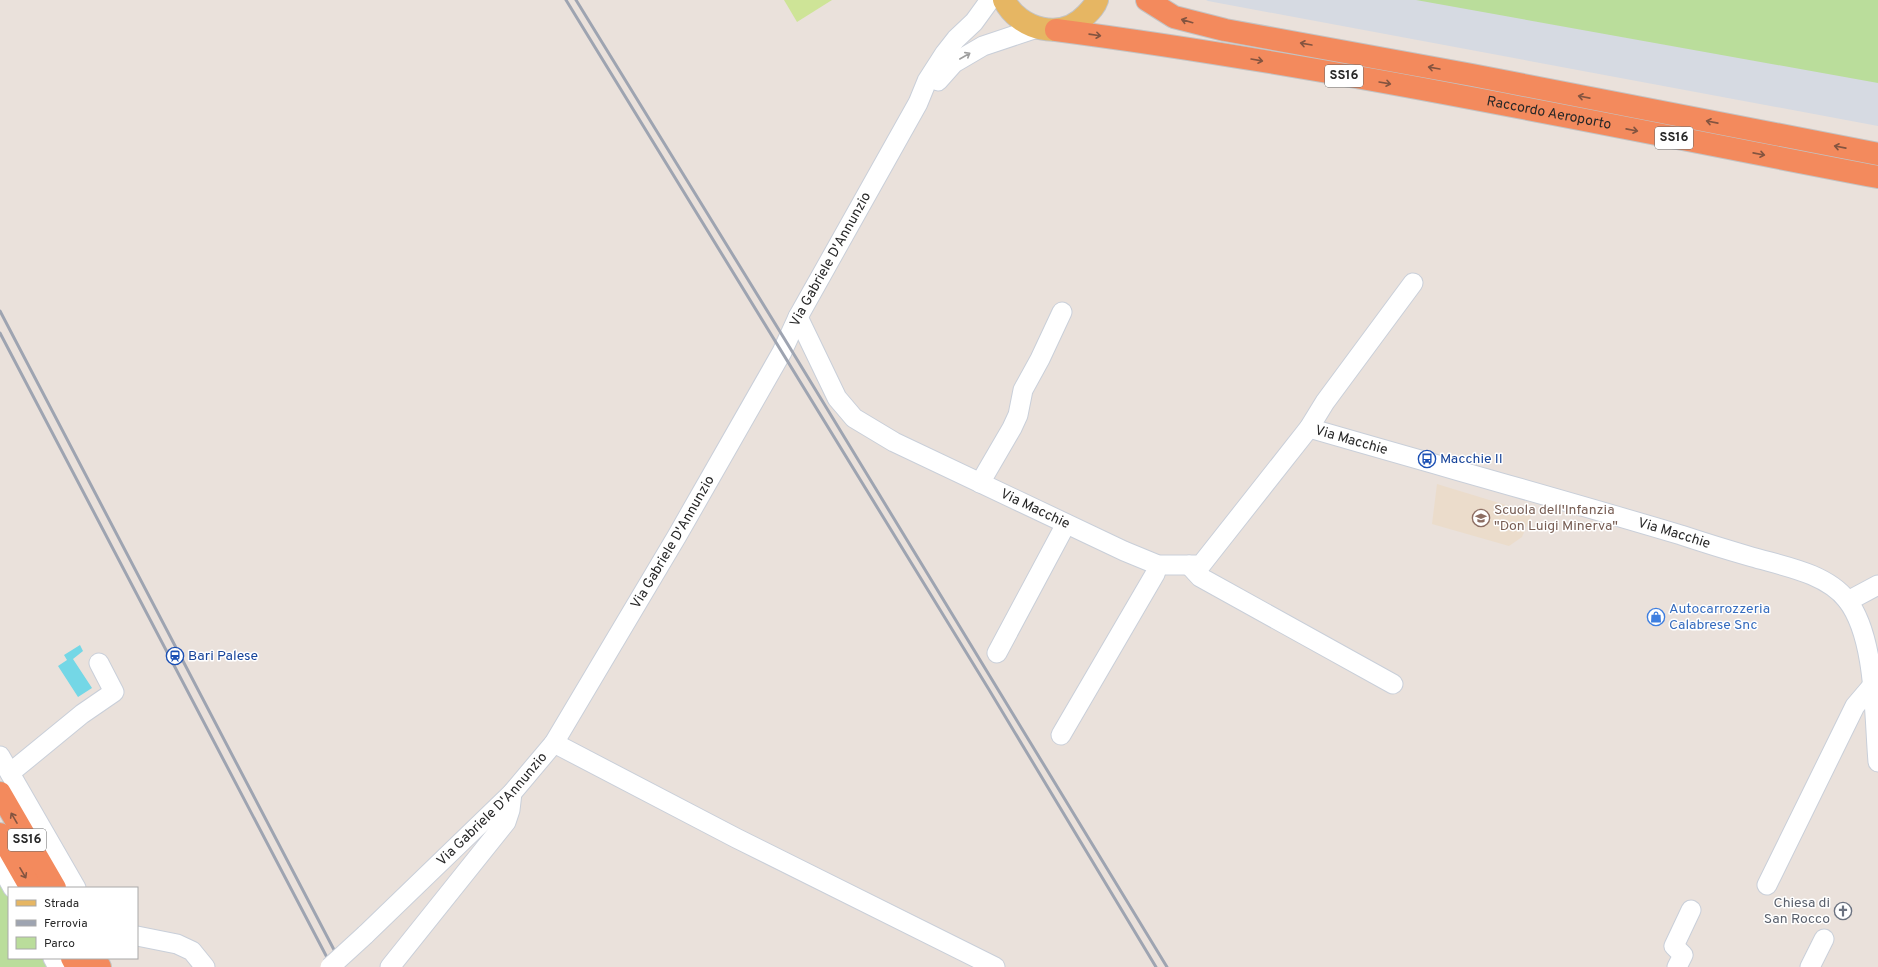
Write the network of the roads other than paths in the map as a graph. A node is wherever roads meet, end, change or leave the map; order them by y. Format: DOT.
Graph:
graph roads {
  1 [pos="990,0"];
  2 [pos="1004,0"];
  3 [pos="1097,0"];
  4 [pos="1147,0"];
  5 [pos="1047,29"];
  6 [pos="918,102"];
  7 [pos="1878,154"];
  8 [pos="1878,177"];
  9 [pos="1413,283"];
  10 [pos="1062,312"];
  11 [pos="798,317"];
  12 [pos="1309,428"];
  13 [pos="980,483"];
  14 [pos="1066,524"];
  15 [pos="1158,564"];
  16 [pos="1189,565"];
  17 [pos="1878,585"];
  18 [pos="1848,601"];
  19 [pos="997,653"];
  20 [pos="99,663"];
  21 [pos="1393,684"];
  22 [pos="1872,686"];
  23 [pos="1061,735"];
  24 [pos="554,743"];
  25 [pos="0,756"];
  26 [pos="1878,762"];
  27 [pos="10,773"];
  28 [pos="0,793"];
  29 [pos="512,793"];
  30 [pos="0,834"];
  31 [pos="0,865"];
  32 [pos="1767,885"];
  33 [pos="12,887"];
  34 [pos="30,887"];
  35 [pos="54,887"];
  36 [pos="75,887"];
  37 [pos="1691,910"];
  38 [pos="138,936"];
  39 [pos="1824,939"];
  40 [pos="205,967"];
  41 [pos="330,967"];
  42 [pos="390,967"];
  43 [pos="995,967"];
  44 [pos="1678,967"];
  45 [pos="1810,967"];
  1 -- 6 [label="street"];
  2 -- 5 [label="main road"];
  3 -- 5 [label="main road"];
  7 -- 4 [label="highway, Raccordo Aeroporto / SS16, one-way"];
  6 -- 5 [label="street, one-way"];
  5 -- 8 [label="highway, Raccordo Aeroporto / SS16, one-way"];
  6 -- 11 [label="street, Via Gabriele D'Annunzio"];
  9 -- 12 [label="street"];
  10 -- 13 [label="street"];
  11 -- 13 [label="street, Via Macchie"];
  11 -- 24 [label="street, Via Gabriele D'Annunzio"];
  12 -- 16 [label="street, Via Macchie"];
  12 -- 18 [label="street, Via Macchie"];
  13 -- 14 [label="street, Via Macchie"];
  14 -- 15 [label="street, Via Macchie"];
  14 -- 19 [label="street"];
  15 -- 16 [label="street, Via Macchie"];
  15 -- 23 [label="street"];
  16 -- 21 [label="street"];
  17 -- 18 [label="street"];
  18 -- 22 [label="street, Via Macchie"];
  20 -- 27 [label="street"];
  22 -- 26 [label="street, Via Macchie"];
  22 -- 32 [label="street"];
  24 -- 29 [label="street, Via Gabriele D'Annunzio"];
  24 -- 43 [label="street"];
  25 -- 27 [label="street"];
  27 -- 36 [label="street"];
  35 -- 28 [label="highway, SS16, one-way"];
  29 -- 41 [label="street, Via Gabriele D'Annunzio, bridge"];
  29 -- 42 [label="street"];
  30 -- 34 [label="highway, SS16, one-way"];
  31 -- 33 [label="street"];
  37 -- 44 [label="street"];
  38 -- 40 [label="street"];
  39 -- 45 [label="street"];
}
